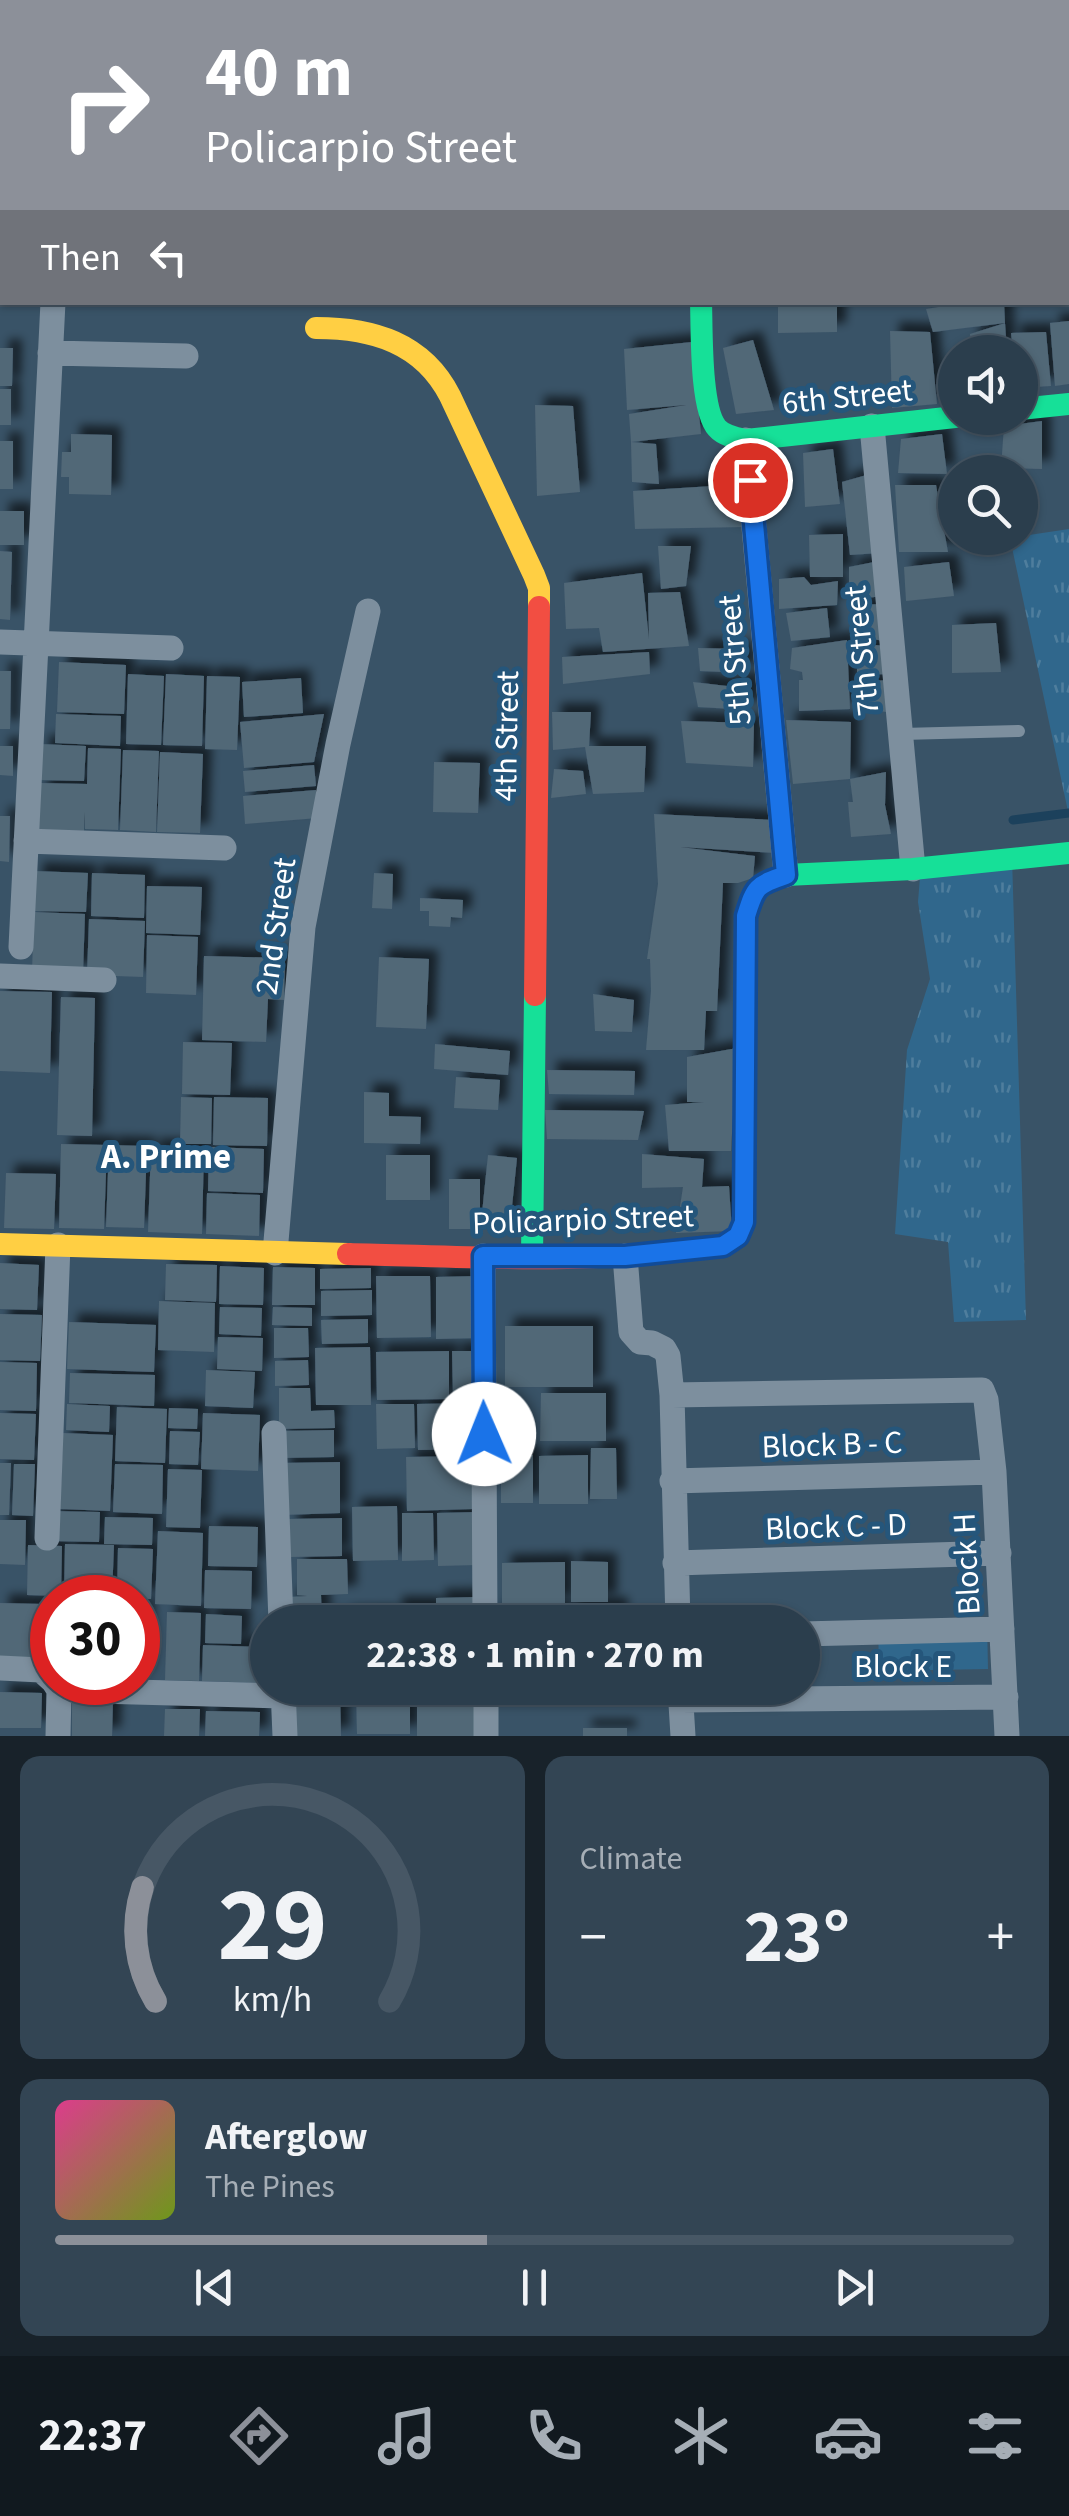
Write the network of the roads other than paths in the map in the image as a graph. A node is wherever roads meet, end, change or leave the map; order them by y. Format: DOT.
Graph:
graph roads {
  1 [pos="53,305"];
  2 [pos="701,305"];
  3 [pos="316,328"];
  4 [pos="50,353"];
  5 [pos="186,356"];
  6 [pos="1069,404"];
  7 [pos="1038,408"];
  8 [pos="938,419"];
  9 [pos="872,426"];
  10 [pos="746,440"];
  11 [pos="368,610"];
  12 [pos="0,642"];
  13 [pos="38,643"];
  14 [pos="172,648"];
  15 [pos="1019,731"];
  16 [pos="902,734"];
  17 [pos="26,841"];
  18 [pos="224,848"];
  19 [pos="1069,854"];
  20 [pos="913,869"];
  21 [pos="786,875"];
  22 [pos="22,947"];
  23 [pos="0,976"];
  24 [pos="104,980"];
  25 [pos="0,1244"];
  26 [pos="58,1245"];
  27 [pos="275,1254"];
  28 [pos="483,1256"];
  29 [pos="625,1256"];
  30 [pos="532,1257"];
  31 [pos="672,1395"];
  32 [pos="274,1433"];
  33 [pos="994,1472"];
  34 [pos="672,1481"];
  35 [pos="47,1538"];
  36 [pos="998,1553"];
  37 [pos="675,1563"];
  38 [pos="280,1605"];
  39 [pos="486,1605"];
  40 [pos="677,1605"];
  41 [pos="1002,1628"];
  42 [pos="820,1633"];
  43 [pos="0,1668"];
  44 [pos="30,1669"];
  45 [pos="160,1688"];
  46 [pos="250,1691"];
  47 [pos="820,1696"];
  48 [pos="1006,1698"];
  49 [pos="56,1705"];
  50 [pos="284,1705"];
  51 [pos="486,1705"];
  52 [pos="681,1705"];
  53 [pos="58,1736"];
  54 [pos="285,1736"];
  55 [pos="486,1736"];
  56 [pos="682,1736"];
  57 [pos="1007,1736"];
  1 -- 4 [label="street"];
  2 -- 10 [label="street"];
  3 -- 30 [label="street, 4th Street"];
  4 -- 5 [label="street"];
  4 -- 13 [label="street"];
  6 -- 7 [label="street"];
  8 -- 9 [label="street, 6th Street"];
  9 -- 10 [label="street, 6th Street"];
  9 -- 16 [label="street, 7th Street"];
  10 -- 21 [label="street, 5th Street"];
  11 -- 27 [label="street, 2nd Street"];
  12 -- 13 [label="street"];
  13 -- 14 [label="street"];
  13 -- 17 [label="street"];
  15 -- 16 [label="lane"];
  16 -- 20 [label="street, 7th Street"];
  17 -- 18 [label="street"];
  17 -- 22 [label="street"];
  19 -- 20 [label="street"];
  20 -- 21 [label="street"];
  21 -- 29 [label="street, Policarpio Street"];
  23 -- 24 [label="street"];
  25 -- 26 [label="street, Policarpio Street"];
  26 -- 27 [label="street, Policarpio Street"];
  26 -- 35 [label="street"];
  27 -- 28 [label="street, Policarpio Street"];
  28 -- 30 [label="street, Policarpio Street"];
  28 -- 39 [label="street"];
  29 -- 30 [label="street, Policarpio Street"];
  29 -- 31 [label="street"];
  31 -- 33 [label="street, Block H"];
  31 -- 34 [label="street"];
  32 -- 38 [label="street"];
  33 -- 34 [label="street, Block B - C"];
  33 -- 36 [label="street, Block H"];
  34 -- 37 [label="street"];
  36 -- 37 [label="street, Block C - D"];
  36 -- 41 [label="street, Block H"];
  37 -- 40 [label="street"];
  41 -- 42 [label="street"];
  41 -- 48 [label="street, Block H"];
  43 -- 44 [label="street"];
  45 -- 46 [label="street"];
  47 -- 48 [label="street, Block E"];
  48 -- 57 [label="street, Block H"];
  49 -- 53 [label="street"];
  50 -- 54 [label="street"];
  51 -- 55 [label="street"];
  52 -- 56 [label="street"];
}
